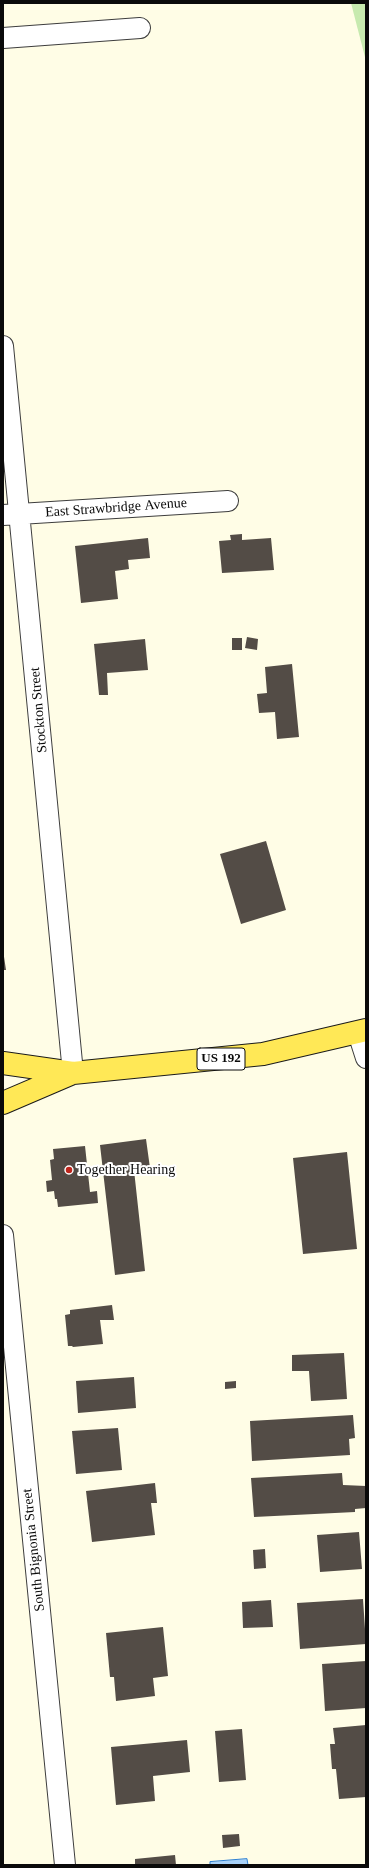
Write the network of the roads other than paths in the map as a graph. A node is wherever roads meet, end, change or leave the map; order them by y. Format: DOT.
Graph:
graph roads {
  1 [pos="140,28"];
  2 [pos="3,38"];
  3 [pos="3,346"];
  4 [pos="228,501"];
  5 [pos="12,515"];
  6 [pos="362,1031"];
  7 [pos="366,1058"];
  8 [pos="3,1063"];
  9 [pos="73,1073"];
  10 [pos="3,1104"];
  11 [pos="3,1235"];
  12 [pos="65,1865"];
  1 -- 2 [label="street"];
  3 -- 5 [label="street, Stockton Street"];
  4 -- 5 [label="street, East Strawbridge Avenue"];
  5 -- 9 [label="street, Stockton Street"];
  6 -- 7 [label="street"];
  6 -- 9 [label="main road, US 192"];
  8 -- 9 [label="main road, US 192"];
  9 -- 10 [label="main road, US 192"];
  11 -- 12 [label="street, South Bignonia Street"];
}
